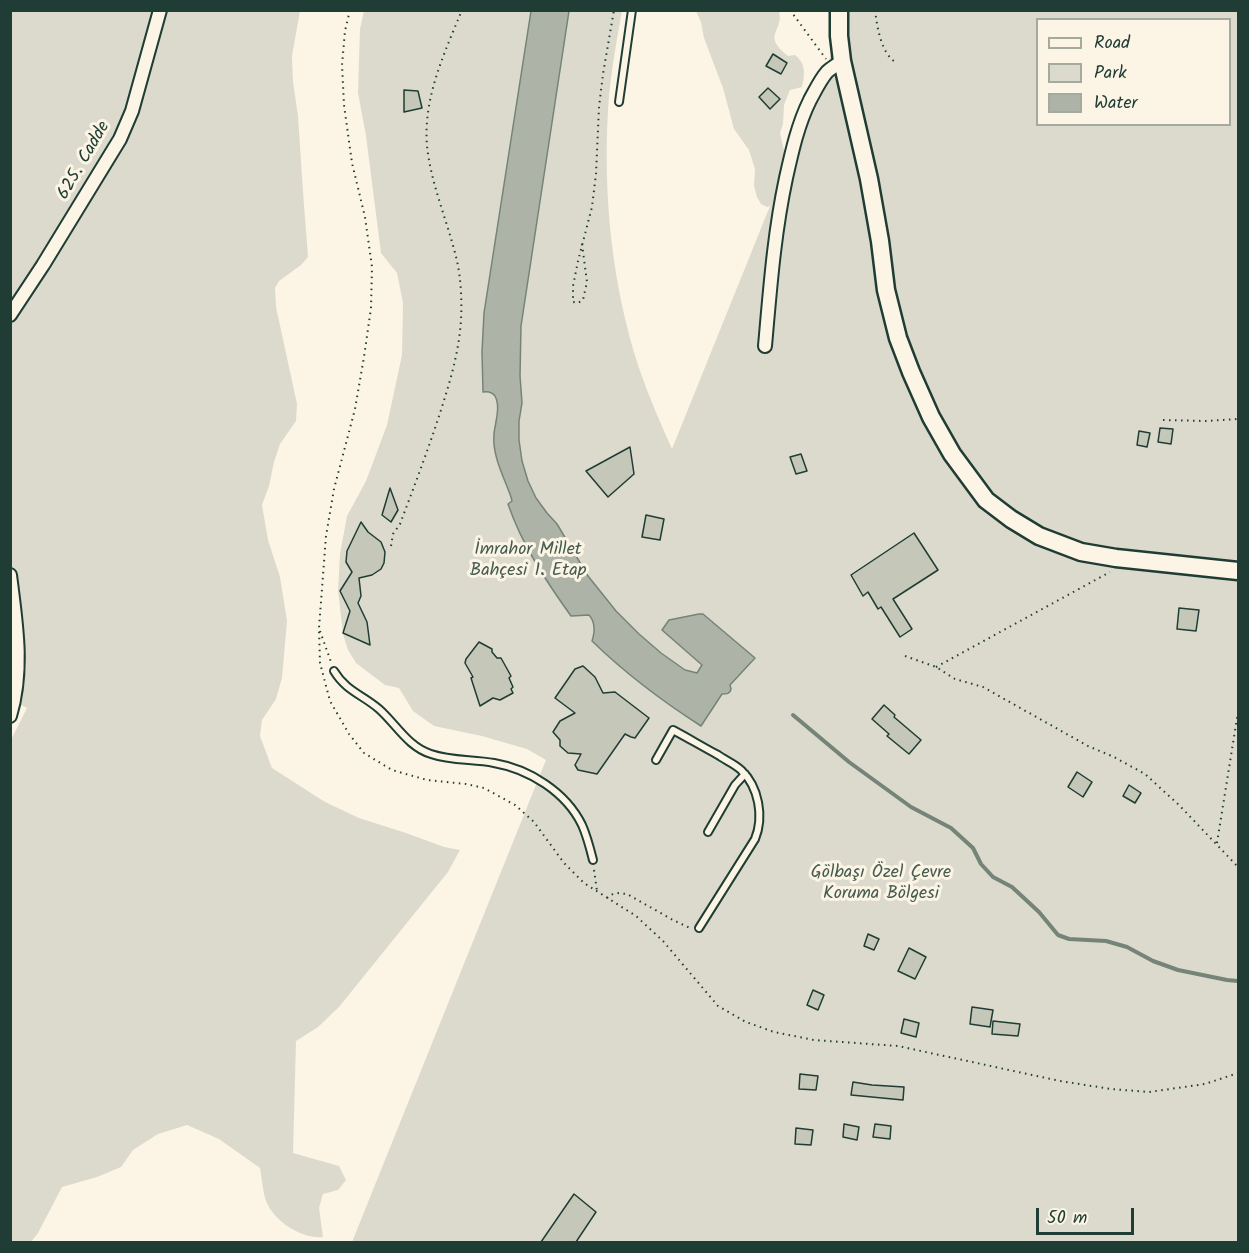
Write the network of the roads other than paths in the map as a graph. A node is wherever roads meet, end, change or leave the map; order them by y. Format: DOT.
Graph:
graph roads {
  1 [pos="160,10"];
  2 [pos="632,10"];
  3 [pos="840,10"];
  4 [pos="837,65"];
  5 [pos="619,102"];
  6 [pos="10,315"];
  7 [pos="765,346"];
  8 [pos="1239,571"];
  9 [pos="10,575"];
  10 [pos="334,671"];
  11 [pos="10,716"];
  12 [pos="656,760"];
  13 [pos="745,774"];
  14 [pos="708,832"];
  15 [pos="593,860"];
  16 [pos="699,928"];
  1 -- 6 [label="street, 625. Cadde"];
  2 -- 5 [label="lane"];
  3 -- 4 [label="street"];
  4 -- 7 [label="street"];
  4 -- 8 [label="street"];
  9 -- 11 [label="street"];
  10 -- 15 [label="lane"];
  12 -- 13 [label="lane"];
  13 -- 14 [label="lane"];
  13 -- 16 [label="lane"];
}
